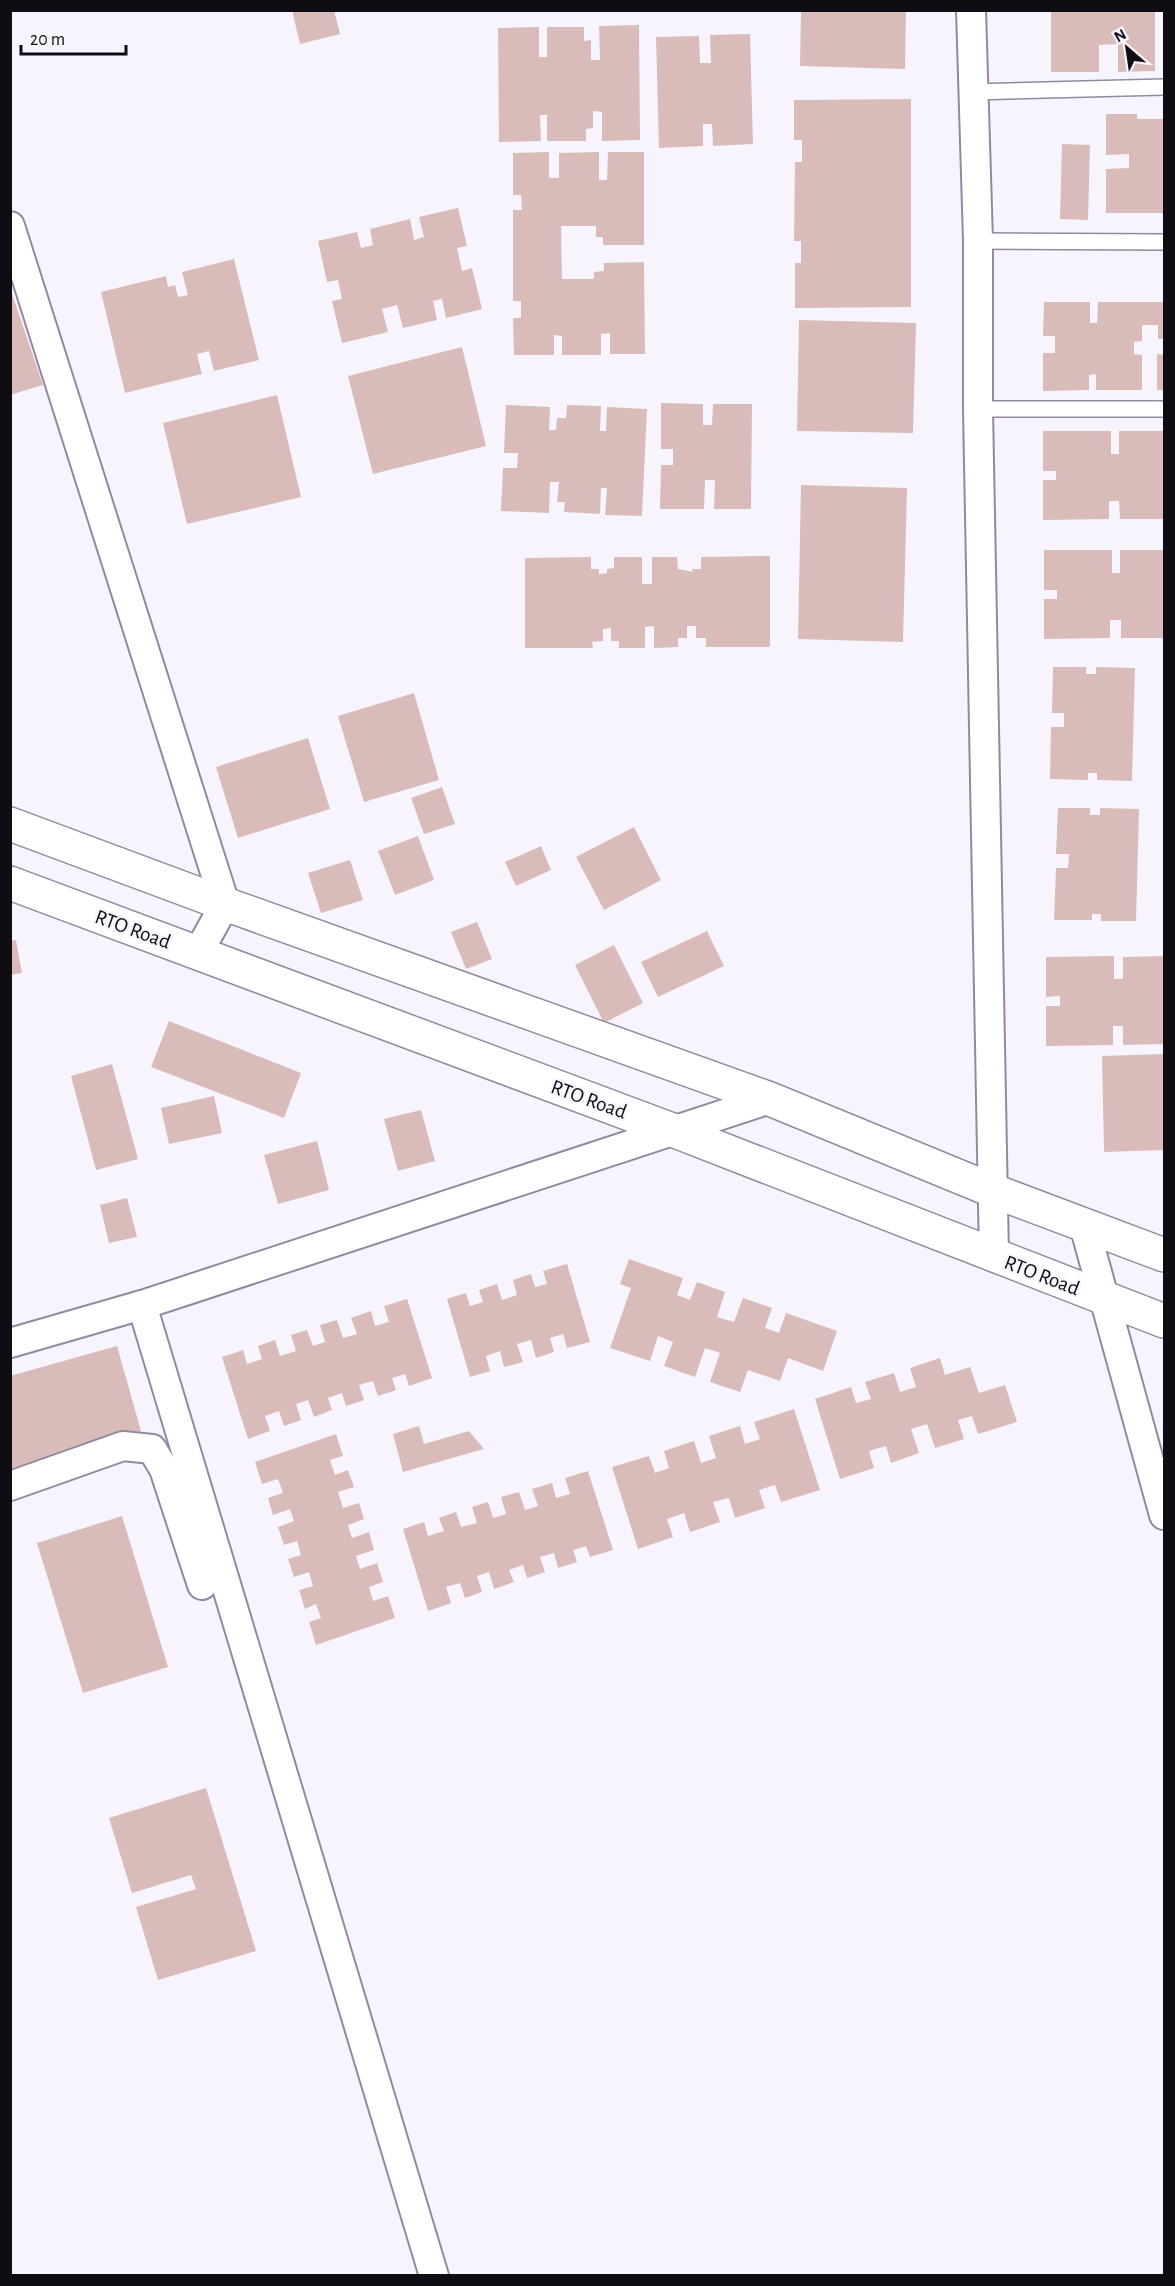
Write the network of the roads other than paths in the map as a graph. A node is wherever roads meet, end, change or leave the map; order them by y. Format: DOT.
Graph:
graph roads {
  1 [pos="971,10"];
  2 [pos="1164,87"];
  3 [pos="972,92"];
  4 [pos="10,226"];
  5 [pos="978,241"];
  6 [pos="1164,242"];
  7 [pos="978,409"];
  8 [pos="1164,410"];
  9 [pos="10,824"];
  10 [pos="10,883"];
  11 [pos="225,904"];
  12 [pos="198,953"];
  13 [pos="770,1099"];
  14 [pos="675,1131"];
  15 [pos="994,1191"];
  16 [pos="1084,1225"];
  17 [pos="1164,1255"];
  18 [pos="994,1257"];
  19 [pos="1103,1299"];
  20 [pos="142,1305"];
  21 [pos="1164,1321"];
  22 [pos="10,1343"];
  23 [pos="10,1486"];
  24 [pos="1164,1515"];
  25 [pos="202,1585"];
  26 [pos="434,2276"];
  1 -- 3 [label="street"];
  2 -- 3 [label="lane"];
  3 -- 5 [label="street"];
  4 -- 11 [label="street"];
  5 -- 6 [label="lane"];
  5 -- 7 [label="street"];
  7 -- 8 [label="lane"];
  7 -- 15 [label="street"];
  9 -- 11 [label="street"];
  10 -- 12 [label="street, RTO Road"];
  11 -- 12 [label="street"];
  11 -- 13 [label="street"];
  12 -- 14 [label="street, RTO Road"];
  13 -- 14 [label="street"];
  13 -- 15 [label="street"];
  14 -- 18 [label="street, RTO Road"];
  14 -- 20 [label="street"];
  15 -- 16 [label="street"];
  15 -- 18 [label="street"];
  16 -- 17 [label="street"];
  16 -- 19 [label="street"];
  18 -- 19 [label="street, RTO Road"];
  19 -- 21 [label="street, RTO Road"];
  19 -- 24 [label="street"];
  20 -- 22 [label="street"];
  20 -- 26 [label="street"];
  23 -- 25 [label="street"];
}
